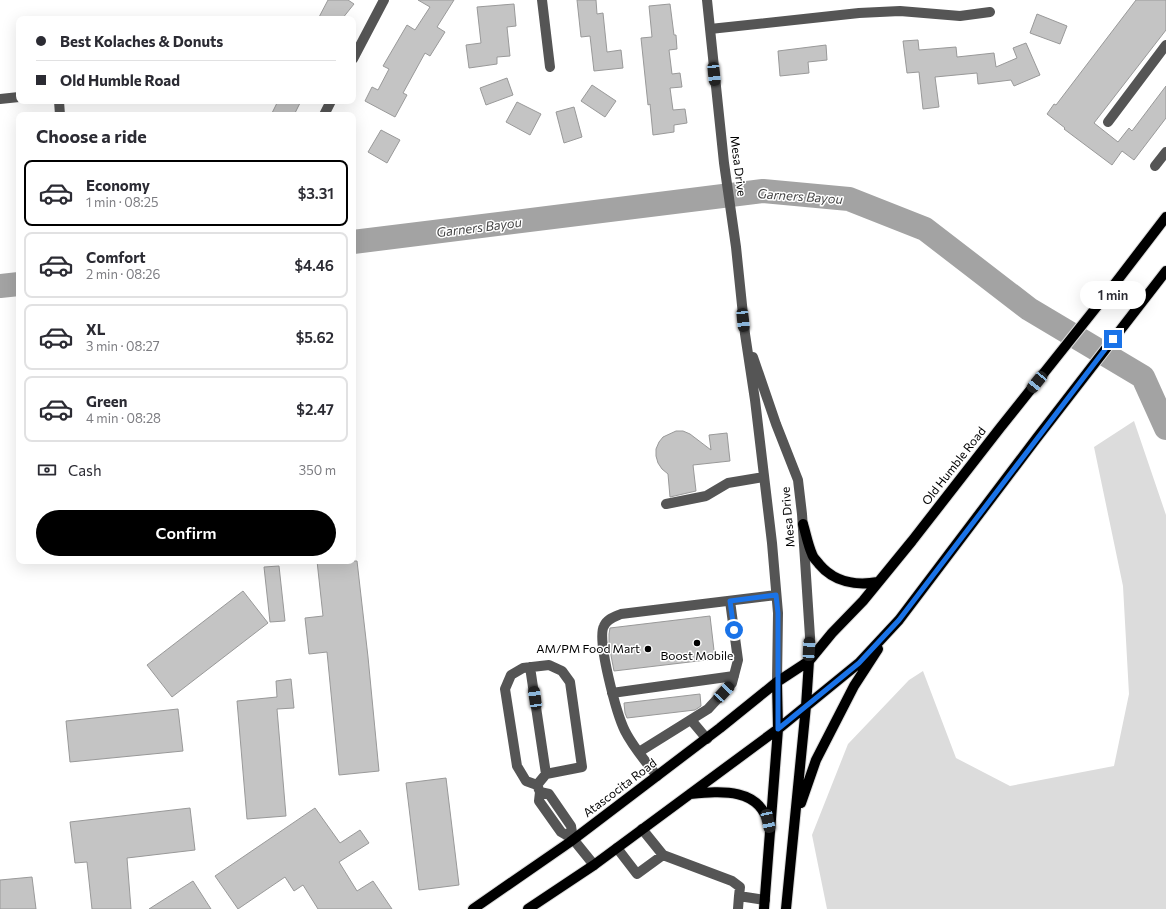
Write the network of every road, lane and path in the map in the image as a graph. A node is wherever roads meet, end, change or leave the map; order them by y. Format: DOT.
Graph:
graph roads {
  1 [pos="384,0"];
  2 [pos="542,0"];
  3 [pos="707,0"];
  4 [pos="990,12"];
  5 [pos="710,29"];
  6 [pos="1166,45"];
  7 [pos="356,53"];
  8 [pos="550,67"];
  9 [pos="16,97"];
  10 [pos="0,99"];
  11 [pos="1108,122"];
  12 [pos="1166,152"];
  13 [pos="1155,166"];
  14 [pos="1166,217"];
  15 [pos="1166,271"];
  16 [pos="745,334"];
  17 [pos="764,477"];
  18 [pos="666,504"];
  19 [pos="803,524"];
  20 [pos="878,582"];
  21 [pos="776,595"];
  22 [pos="730,601"];
  23 [pos="894,625"];
  24 [pos="808,661"];
  25 [pos="530,667"];
  26 [pos="734,676"];
  27 [pos="777,682"];
  28 [pos="612,693"];
  29 [pos="806,706"];
  30 [pos="691,720"];
  31 [pos="778,729"];
  32 [pos="707,739"];
  33 [pos="639,752"];
  34 [pos="546,774"];
  35 [pos="656,776"];
  36 [pos="539,788"];
  37 [pos="690,794"];
  38 [pos="796,816"];
  39 [pos="642,830"];
  40 [pos="770,831"];
  41 [pos="573,839"];
  42 [pos="617,848"];
  43 [pos="663,855"];
  44 [pos="594,865"];
  45 [pos="739,896"];
  46 [pos="765,905"];
  47 [pos="473,909"];
  48 [pos="528,909"];
  49 [pos="738,909"];
  50 [pos="786,909"];
  1 -- 7 [label="street"];
  2 -- 8 [label="street"];
  3 -- 5 [label="street, Mesa Drive"];
  4 -- 5 [label="street"];
  5 -- 16 [label="street, Mesa Drive"];
  6 -- 11 [label="street"];
  9 -- 10 [label="street"];
  12 -- 13 [label="street"];
  14 -- 20 [label="main road, Old Humble Road"];
  15 -- 23 [label="main road"];
  16 -- 17 [label="street, Mesa Drive"];
  16 -- 19 [label="street, Mesa Drive"];
  17 -- 18 [label="street"];
  17 -- 21 [label="street, Mesa Drive"];
  19 -- 20 [label="main road"];
  19 -- 24 [label="street, Mesa Drive"];
  20 -- 24 [label="main road, Old Humble Road"];
  21 -- 22 [label="street"];
  21 -- 27 [label="street, Mesa Drive"];
  22 -- 26 [label="street"];
  22 -- 28 [label="street"];
  23 -- 29 [label="main road"];
  23 -- 38 [label="main road"];
  24 -- 27 [label="main road, Old Humble Road"];
  24 -- 29 [label="main road, Mesa Drive"];
  25 -- 34 [label="street"];
  25 -- 34 [label="street"];
  25 -- 36 [label="street"];
  26 -- 28 [label="street"];
  26 -- 30 [label="street"];
  27 -- 31 [label="main road"];
  27 -- 32 [label="main road, Atascocita Road"];
  28 -- 33 [label="street"];
  29 -- 31 [label="main road"];
  29 -- 38 [label="main road"];
  30 -- 32 [label="street"];
  30 -- 33 [label="street"];
  31 -- 37 [label="main road"];
  31 -- 40 [label="main road"];
  32 -- 35 [label="main road, Atascocita Road"];
  33 -- 35 [label="street"];
  34 -- 36 [label="street"];
  35 -- 41 [label="main road, Atascocita Road"];
  36 -- 41 [label="street"];
  37 -- 39 [label="main road"];
  37 -- 40 [label="main road"];
  38 -- 50 [label="main road"];
  39 -- 42 [label="main road"];
  39 -- 43 [label="street"];
  40 -- 46 [label="main road"];
  41 -- 44 [label="street"];
  41 -- 47 [label="main road, Atascocita Road"];
  42 -- 43 [label="street"];
  42 -- 44 [label="main road"];
  43 -- 45 [label="street"];
  44 -- 48 [label="main road"];
  45 -- 46 [label="street"];
  45 -- 49 [label="street"];
}
